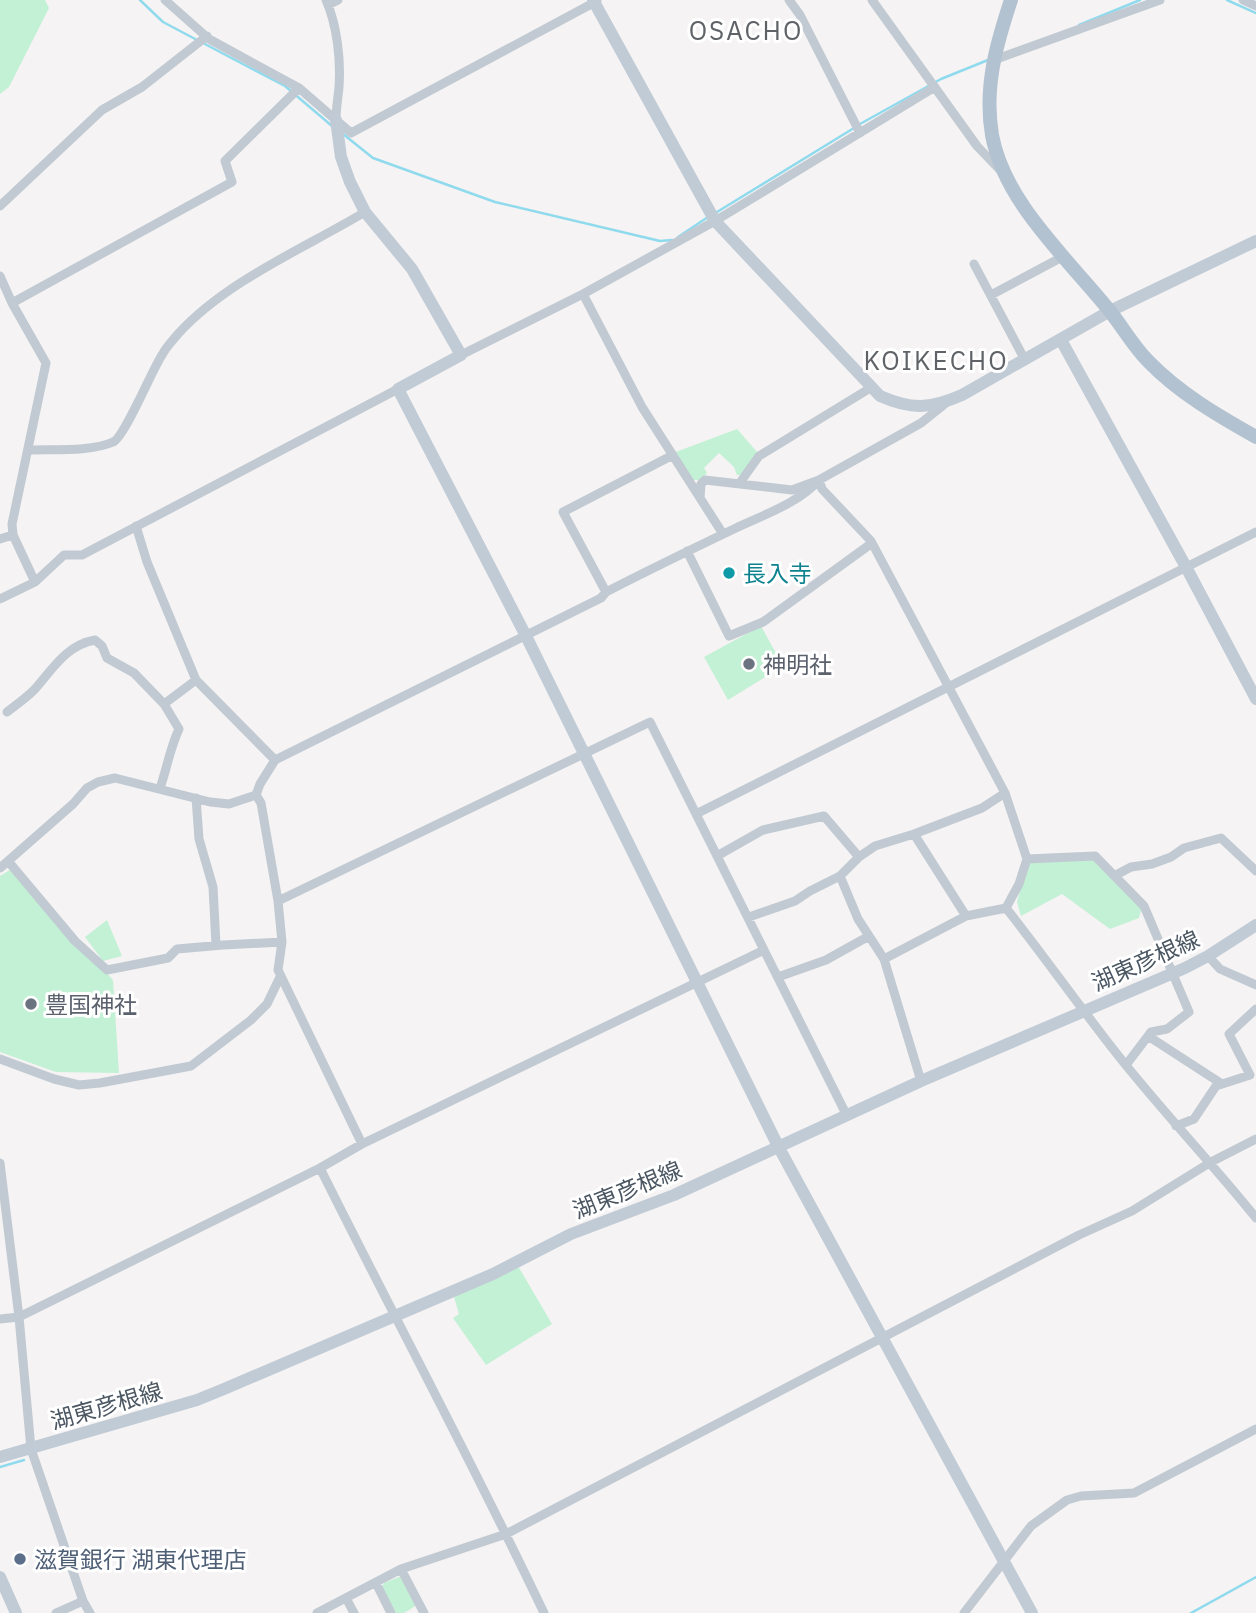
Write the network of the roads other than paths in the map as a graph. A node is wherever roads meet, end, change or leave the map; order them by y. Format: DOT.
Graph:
graph roads {
  1 [pos="165,0"];
  2 [pos="338,0"];
  3 [pos="789,0"];
  4 [pos="872,0"];
  5 [pos="1011,0"];
  6 [pos="1160,0"];
  7 [pos="1243,0"];
  8 [pos="595,1"];
  9 [pos="327,3"];
  10 [pos="1256,6"];
  11 [pos="207,36"];
  12 [pos="992,61"];
  13 [pos="934,88"];
  14 [pos="296,91"];
  15 [pos="336,120"];
  16 [pos="860,133"];
  17 [pos="1006,175"];
  18 [pos="0,205"];
  19 [pos="365,212"];
  20 [pos="712,215"];
  21 [pos="1256,241"];
  22 [pos="1064,256"];
  23 [pos="974,264"];
  24 [pos="0,276"];
  25 [pos="583,294"];
  26 [pos="990,295"];
  27 [pos="12,303"];
  28 [pos="1110,311"];
  29 [pos="1061,340"];
  30 [pos="461,355"];
  31 [pos="1025,360"];
  32 [pos="872,387"];
  33 [pos="398,389"];
  34 [pos="950,400"];
  35 [pos="1256,437"];
  36 [pos="29,450"];
  37 [pos="673,455"];
  38 [pos="819,480"];
  39 [pos="739,484"];
  40 [pos="700,498"];
  41 [pos="136,526"];
  42 [pos="1256,533"];
  43 [pos="723,534"];
  44 [pos="13,535"];
  45 [pos="0,539"];
  46 [pos="872,543"];
  47 [pos="687,551"];
  48 [pos="1186,566"];
  49 [pos="35,582"];
  50 [pos="606,592"];
  51 [pos="0,598"];
  52 [pos="526,636"];
  53 [pos="196,680"];
  54 [pos="949,685"];
  55 [pos="1256,699"];
  56 [pos="164,704"];
  57 [pos="7,712"];
  58 [pos="584,754"];
  59 [pos="275,760"];
  60 [pos="160,788"];
  61 [pos="1006,793"];
  62 [pos="256,795"];
  63 [pos="195,798"];
  64 [pos="696,814"];
  65 [pos="914,834"];
  66 [pos="717,856"];
  67 [pos="859,857"];
  68 [pos="1027,859"];
  69 [pos="8,861"];
  70 [pos="0,868"];
  71 [pos="1256,871"];
  72 [pos="840,876"];
  73 [pos="1114,876"];
  74 [pos="278,901"];
  75 [pos="1006,908"];
  76 [pos="749,916"];
  77 [pos="967,916"];
  78 [pos="1256,925"];
  79 [pos="869,936"];
  80 [pos="282,942"];
  81 [pos="216,945"];
  82 [pos="764,950"];
  83 [pos="1208,956"];
  84 [pos="884,959"];
  85 [pos="1171,974"];
  86 [pos="280,977"];
  87 [pos="778,977"];
  88 [pos="696,982"];
  89 [pos="1256,985"];
  90 [pos="1256,1009"];
  91 [pos="1084,1011"];
  92 [pos="1149,1036"];
  93 [pos="0,1059"];
  94 [pos="1126,1065"];
  95 [pos="921,1081"];
  96 [pos="1222,1084"];
  97 [pos="847,1116"];
  98 [pos="1176,1126"];
  99 [pos="1256,1139"];
  100 [pos="362,1144"];
  101 [pos="778,1146"];
  102 [pos="0,1163"];
  103 [pos="1211,1163"];
  104 [pos="320,1168"];
  105 [pos="1256,1218"];
  106 [pos="19,1317"];
  107 [pos="394,1317"];
  108 [pos="0,1319"];
  109 [pos="882,1339"];
  110 [pos="1256,1429"];
  111 [pos="31,1449"];
  112 [pos="0,1457"];
  113 [pos="506,1534"];
  114 [pos="1004,1561"];
  115 [pos="401,1569"];
  116 [pos="0,1577"];
  117 [pos="376,1583"];
  118 [pos="345,1598"];
  119 [pos="83,1601"];
  120 [pos="16,1613"];
  121 [pos="56,1613"];
  122 [pos="90,1613"];
  123 [pos="317,1613"];
  124 [pos="354,1613"];
  125 [pos="391,1613"];
  126 [pos="424,1613"];
  127 [pos="544,1613"];
  128 [pos="964,1613"];
  129 [pos="1032,1613"];
  1 -- 11 [label="street"];
  2 -- 9 [label="street"];
  3 -- 16 [label="street"];
  4 -- 13 [label="street"];
  5 -- 12 [label="main road"];
  6 -- 12 [label="street"];
  7 -- 10 [label="street"];
  8 -- 15 [label="street"];
  8 -- 20 [label="street"];
  9 -- 15 [label="street"];
  11 -- 14 [label="street"];
  11 -- 18 [label="street"];
  12 -- 17 [label="main road"];
  13 -- 16 [label="street"];
  13 -- 17 [label="street"];
  14 -- 15 [label="street"];
  14 -- 27 [label="street"];
  15 -- 19 [label="street"];
  16 -- 20 [label="street"];
  17 -- 22 [label="main road"];
  19 -- 30 [label="street"];
  19 -- 36 [label="street"];
  20 -- 25 [label="street"];
  20 -- 32 [label="street"];
  21 -- 28 [label="street"];
  22 -- 26 [label="street"];
  22 -- 28 [label="main road"];
  23 -- 26 [label="street"];
  24 -- 27 [label="street"];
  25 -- 30 [label="street"];
  25 -- 37 [label="street"];
  26 -- 31 [label="street"];
  27 -- 36 [label="street"];
  28 -- 29 [label="street"];
  28 -- 35 [label="main road"];
  29 -- 31 [label="street"];
  29 -- 48 [label="street"];
  30 -- 33 [label="street"];
  31 -- 34 [label="street"];
  32 -- 34 [label="street"];
  32 -- 39 [label="street"];
  33 -- 41 [label="street"];
  33 -- 52 [label="street"];
  34 -- 38 [label="street"];
  36 -- 44 [label="street"];
  37 -- 40 [label="street"];
  37 -- 50 [label="street"];
  38 -- 39 [label="street"];
  38 -- 43 [label="street"];
  38 -- 46 [label="street"];
  39 -- 40 [label="street"];
  40 -- 43 [label="street"];
  41 -- 49 [label="street"];
  41 -- 53 [label="street"];
  42 -- 48 [label="street"];
  43 -- 47 [label="street"];
  44 -- 45 [label="street"];
  44 -- 49 [label="street"];
  46 -- 47 [label="street"];
  46 -- 54 [label="street"];
  47 -- 50 [label="street"];
  48 -- 54 [label="street"];
  48 -- 55 [label="street"];
  49 -- 51 [label="street"];
  50 -- 52 [label="street"];
  52 -- 58 [label="street"];
  52 -- 59 [label="street"];
  53 -- 56 [label="street"];
  53 -- 59 [label="street"];
  54 -- 61 [label="street"];
  54 -- 64 [label="street"];
  56 -- 57 [label="street"];
  56 -- 60 [label="street"];
  58 -- 64 [label="street"];
  58 -- 74 [label="street"];
  58 -- 88 [label="street"];
  59 -- 62 [label="street"];
  60 -- 63 [label="street"];
  60 -- 69 [label="street"];
  61 -- 65 [label="street"];
  61 -- 68 [label="street"];
  62 -- 63 [label="street"];
  62 -- 74 [label="street"];
  63 -- 81 [label="street"];
  64 -- 66 [label="street"];
  65 -- 67 [label="street"];
  65 -- 77 [label="street"];
  66 -- 67 [label="street"];
  66 -- 76 [label="street"];
  67 -- 72 [label="street"];
  68 -- 73 [label="street"];
  68 -- 75 [label="street"];
  69 -- 70 [label="street"];
  69 -- 81 [label="street"];
  71 -- 73 [label="street"];
  72 -- 76 [label="street"];
  72 -- 79 [label="street"];
  73 -- 85 [label="street"];
  74 -- 80 [label="street"];
  75 -- 77 [label="street"];
  75 -- 91 [label="street"];
  76 -- 82 [label="street"];
  77 -- 84 [label="street"];
  78 -- 83 [label="street, 湖東彦根線"];
  79 -- 84 [label="street"];
  79 -- 87 [label="street"];
  80 -- 81 [label="street"];
  80 -- 86 [label="street"];
  82 -- 87 [label="street"];
  82 -- 88 [label="street"];
  83 -- 85 [label="street, 湖東彦根線"];
  83 -- 89 [label="street"];
  84 -- 95 [label="street"];
  85 -- 91 [label="street, 湖東彦根線"];
  85 -- 92 [label="street"];
  86 -- 93 [label="street"];
  86 -- 100 [label="street"];
  87 -- 97 [label="street"];
  88 -- 100 [label="street"];
  88 -- 101 [label="street"];
  90 -- 96 [label="street"];
  91 -- 94 [label="street"];
  91 -- 95 [label="street, 湖東彦根線"];
  92 -- 94 [label="street"];
  92 -- 96 [label="street"];
  94 -- 98 [label="street"];
  95 -- 97 [label="street, 湖東彦根線"];
  96 -- 98 [label="street"];
  97 -- 101 [label="street, 湖東彦根線"];
  98 -- 103 [label="street"];
  99 -- 103 [label="street"];
  100 -- 104 [label="street"];
  101 -- 107 [label="street, 湖東彦根線"];
  101 -- 109 [label="street"];
  102 -- 106 [label="street"];
  103 -- 105 [label="street"];
  103 -- 109 [label="street"];
  104 -- 106 [label="street"];
  104 -- 107 [label="street"];
  106 -- 108 [label="street"];
  106 -- 111 [label="street"];
  107 -- 111 [label="street, 湖東彦根線"];
  107 -- 113 [label="street"];
  109 -- 113 [label="street"];
  109 -- 114 [label="street"];
  110 -- 114 [label="street"];
  111 -- 112 [label="street, 湖東彦根線"];
  111 -- 119 [label="street"];
  113 -- 115 [label="street"];
  113 -- 127 [label="street"];
  114 -- 128 [label="street"];
  114 -- 129 [label="street"];
  115 -- 117 [label="street"];
  115 -- 126 [label="street"];
  116 -- 120 [label="street"];
  117 -- 118 [label="street"];
  117 -- 125 [label="street"];
  118 -- 123 [label="street"];
  118 -- 124 [label="street"];
  119 -- 121 [label="street"];
  119 -- 122 [label="street"];
}
